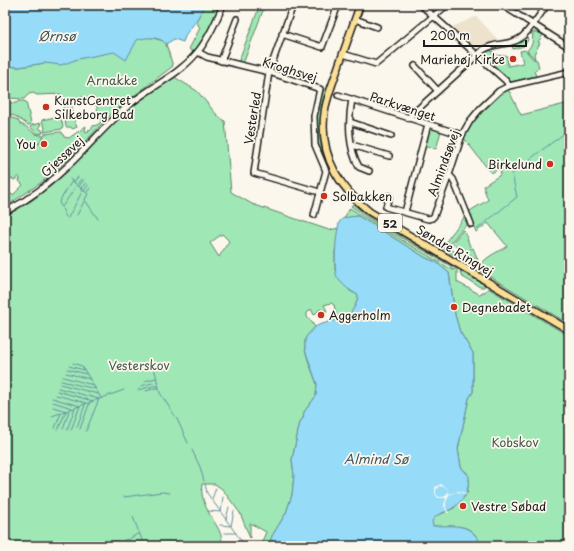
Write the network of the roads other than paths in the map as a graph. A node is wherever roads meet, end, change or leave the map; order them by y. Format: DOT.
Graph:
graph roads {
  1 [pos="223,5"];
  2 [pos="293,5"];
  3 [pos="338,5"];
  4 [pos="360,5"];
  5 [pos="421,5"];
  6 [pos="446,5"];
  7 [pos="502,5"];
  8 [pos="547,5"];
  9 [pos="433,16"];
  10 [pos="237,19"];
  11 [pos="355,19"];
  12 [pos="533,24"];
  13 [pos="377,27"];
  14 [pos="282,34"];
  15 [pos="569,47"];
  16 [pos="198,52"];
  17 [pos="343,54"];
  18 [pos="477,56"];
  19 [pos="221,61"];
  20 [pos="415,66"];
  21 [pos="269,72"];
  22 [pos="569,72"];
  23 [pos="509,86"];
  24 [pos="438,91"];
  25 [pos="338,95"];
  26 [pos="352,99"];
  27 [pos="408,118"];
  28 [pos="350,122"];
  29 [pos="428,124"];
  30 [pos="462,135"];
  31 [pos="391,136"];
  32 [pos="352,145"];
  33 [pos="389,156"];
  34 [pos="369,171"];
  35 [pos="449,175"];
  36 [pos="316,191"];
  37 [pos="390,196"];
  38 [pos="5,212"];
  39 [pos="405,212"];
  40 [pos="314,215"];
  41 [pos="470,224"];
  42 [pos="569,330"];
  1 -- 16 [label="street, Gjessøvej"];
  2 -- 14 [label="street, Vesterled"];
  3 -- 14 [label="street"];
  4 -- 11 [label="main road, Søndre Ringvej / 52"];
  5 -- 9 [label="street"];
  6 -- 9 [label="street"];
  7 -- 12 [label="street"];
  8 -- 12 [label="street"];
  9 -- 17 [label="street"];
  9 -- 18 [label="street"];
  10 -- 19 [label="street"];
  11 -- 13 [label="street"];
  11 -- 17 [label="main road, Søndre Ringvej / 52"];
  12 -- 15 [label="street"];
  12 -- 18 [label="street"];
  14 -- 21 [label="street, Vesterled"];
  16 -- 19 [label="street, Kroghsvej"];
  16 -- 38 [label="street, Gjessøvej"];
  17 -- 42 [label="main road, Søndre Ringvej / 52"];
  18 -- 23 [label="street"];
  18 -- 24 [label="street"];
  19 -- 21 [label="street, Kroghsvej"];
  20 -- 24 [label="street"];
  21 -- 36 [label="street, Vesterled"];
  21 -- 40 [label="street, Kroghsvej"];
  22 -- 23 [label="street, Almindsøvej"];
  23 -- 30 [label="street, Almindsøvej"];
  24 -- 27 [label="street"];
  25 -- 26 [label="street, Parkvænget"];
  26 -- 27 [label="street, Parkvænget"];
  26 -- 28 [label="street"];
  27 -- 29 [label="street, Parkvænget"];
  28 -- 31 [label="street"];
  28 -- 32 [label="street"];
  29 -- 30 [label="street, Parkvænget"];
  29 -- 39 [label="street"];
  30 -- 35 [label="street, Almindsøvej"];
  32 -- 33 [label="street"];
  32 -- 34 [label="street"];
  35 -- 39 [label="street, Almindsøvej"];
  35 -- 41 [label="street"];
  37 -- 39 [label="street, Almindsøvej"];
}
